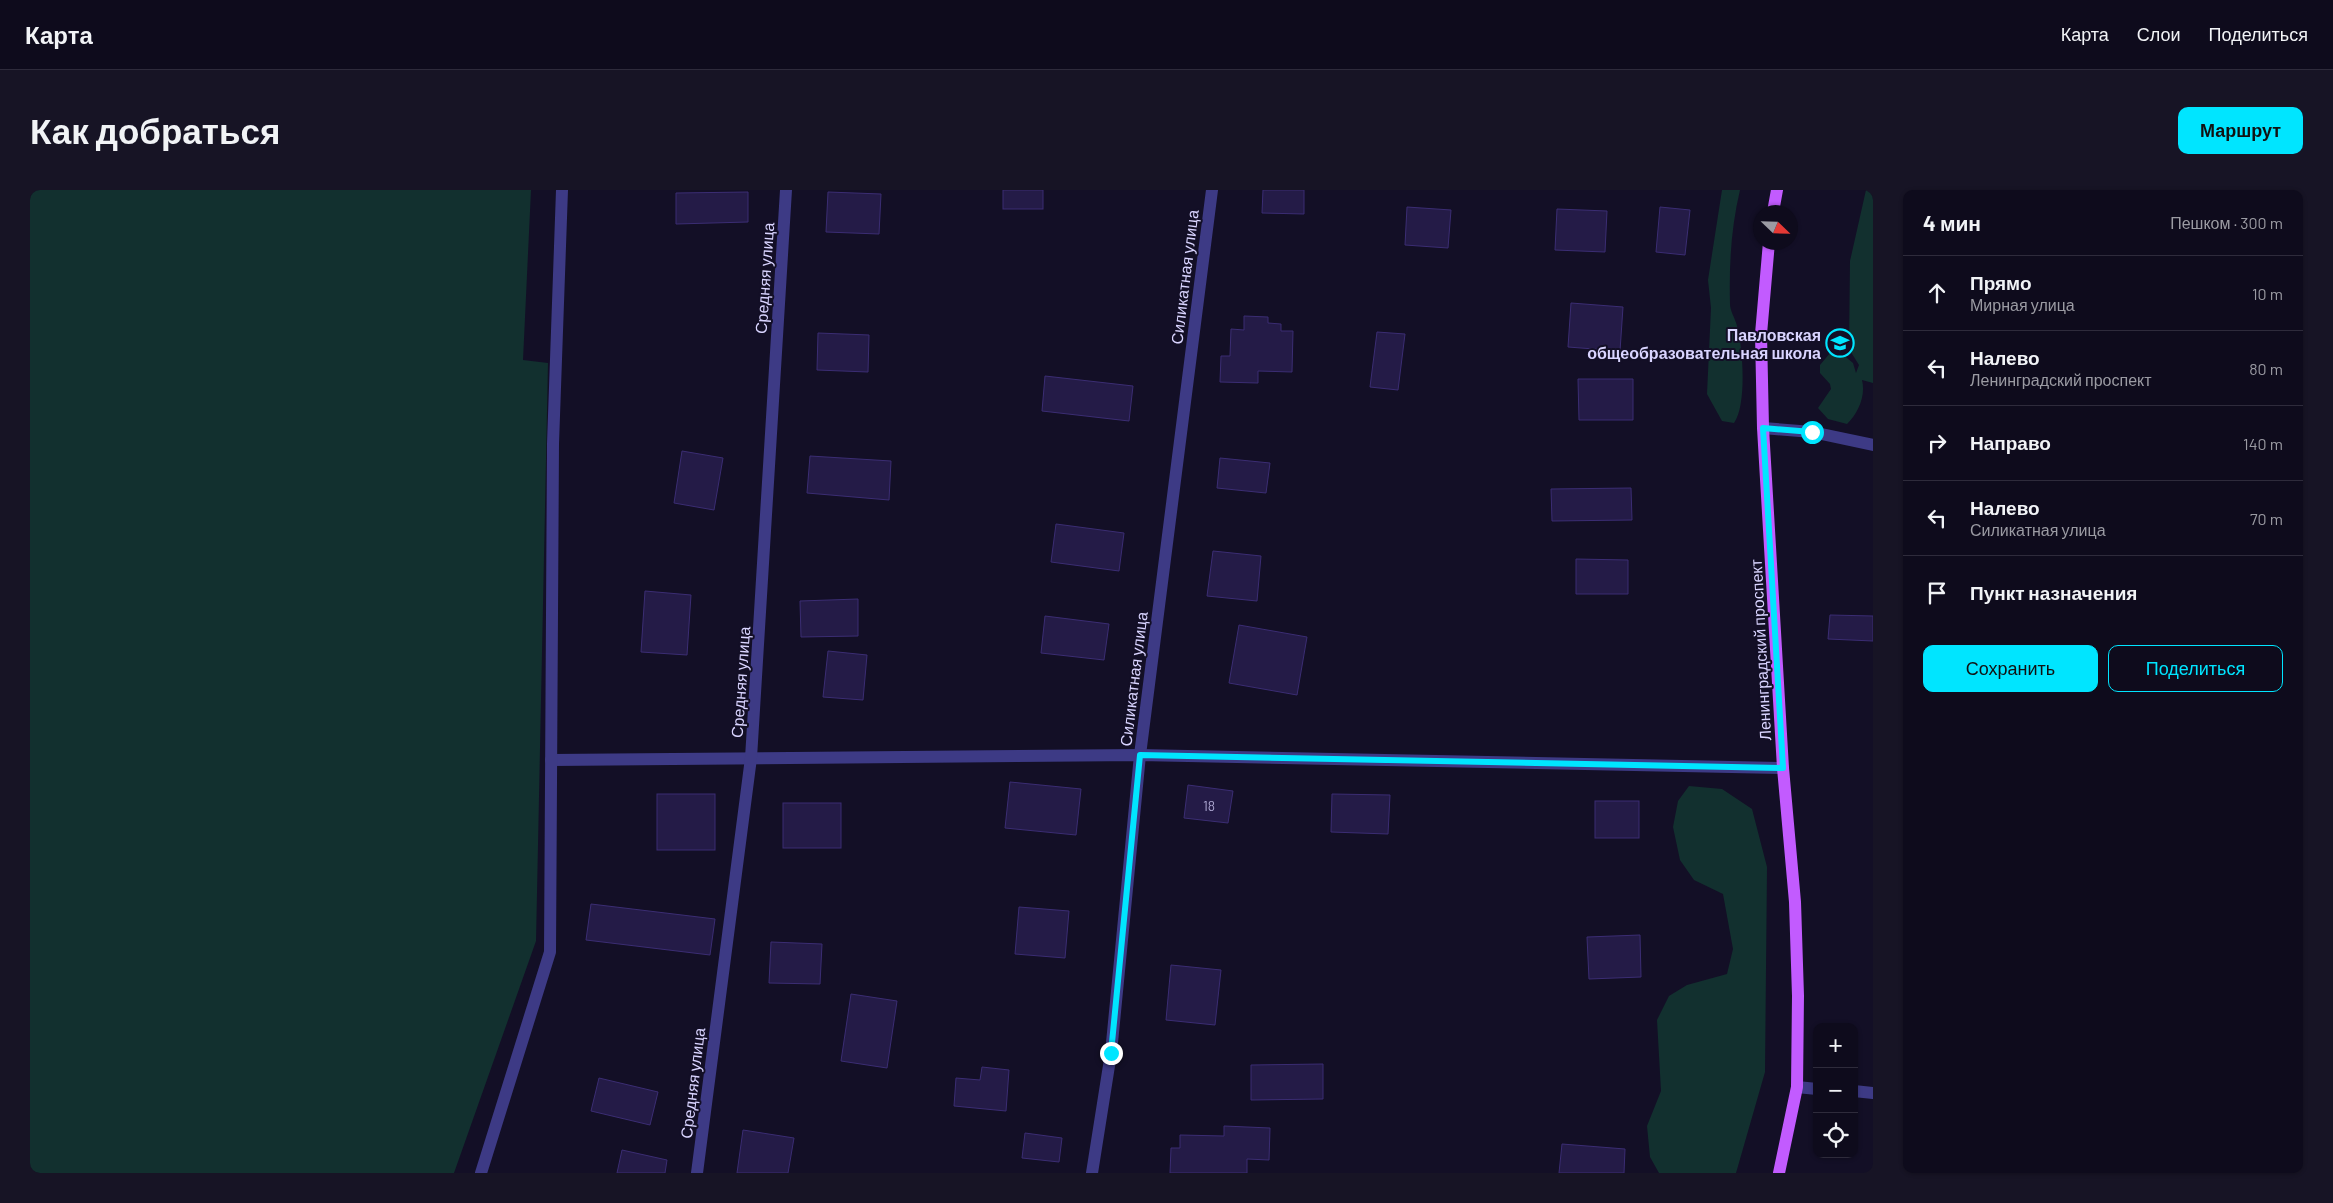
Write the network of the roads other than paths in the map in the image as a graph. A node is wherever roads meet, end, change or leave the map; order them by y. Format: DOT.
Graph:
graph roads {
  1 [pos="562,190"];
  2 [pos="786,190"];
  3 [pos="1212,190"];
  4 [pos="1777,190"];
  5 [pos="1774,205"];
  6 [pos="1768,250"];
  7 [pos="1763,428"];
  8 [pos="1873,444"];
  9 [pos="1140,755"];
  10 [pos="751,758"];
  11 [pos="552,760"];
  12 [pos="1783,768"];
  13 [pos="1797,1087"];
  14 [pos="1813,1088"];
  15 [pos="1858,1091"];
  16 [pos="1873,1093"];
  17 [pos="481,1173"];
  18 [pos="697,1173"];
  19 [pos="1092,1173"];
  20 [pos="1779,1173"];
  1 -- 11 [label="street"];
  2 -- 10 [label="street, Средняя улица"];
  3 -- 9 [label="street, Силикатная улица"];
  4 -- 5 [label="main road"];
  6 -- 7 [label="main road, Ленинградский проспект"];
  7 -- 8 [label="street"];
  7 -- 12 [label="main road, Ленинградский проспект"];
  9 -- 10 [label="street"];
  9 -- 12 [label="street"];
  9 -- 19 [label="street, Силикатная улица"];
  10 -- 11 [label="street"];
  10 -- 18 [label="street, Средняя улица"];
  11 -- 17 [label="street"];
  12 -- 13 [label="main road, Ленинградский проспект"];
  13 -- 14 [label="street"];
  13 -- 20 [label="main road, Ленинградский проспект"];
  15 -- 16 [label="street"];
}
